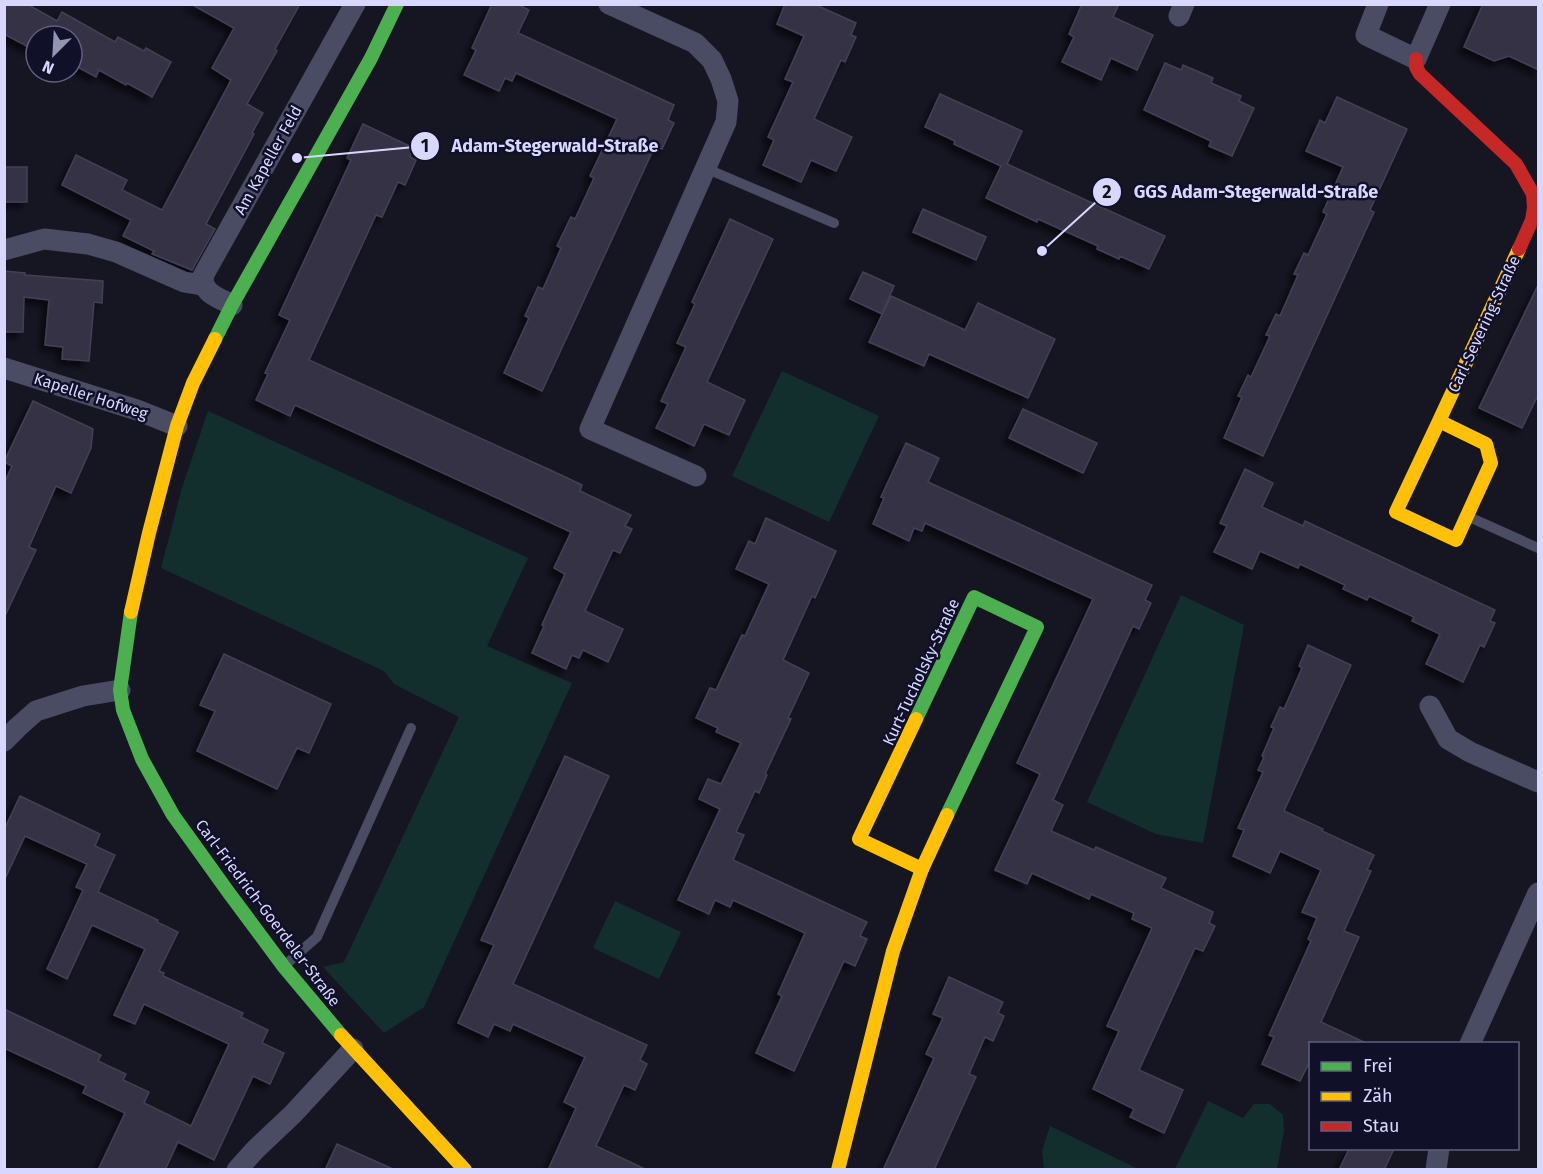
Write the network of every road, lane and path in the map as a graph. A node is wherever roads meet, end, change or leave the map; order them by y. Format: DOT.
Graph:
graph roads {
  1 [pos="355,4"];
  2 [pos="398,4"];
  3 [pos="609,4"];
  4 [pos="1378,4"];
  5 [pos="1440,4"];
  6 [pos="1416,59"];
  7 [pos="705,168"];
  8 [pos="834,223"];
  9 [pos="4,250"];
  10 [pos="202,285"];
  11 [pos="232,305"];
  12 [pos="4,368"];
  13 [pos="1439,421"];
  14 [pos="177,426"];
  15 [pos="696,476"];
  16 [pos="1467,515"];
  17 [pos="1539,548"];
  18 [pos="120,690"];
  19 [pos="1430,706"];
  20 [pos="411,728"];
  21 [pos="9,730"];
  22 [pos="1539,782"];
  23 [pos="922,869"];
  24 [pos="1539,893"];
  25 [pos="284,967"];
  26 [pos="1471,1042"];
  27 [pos="353,1049"];
  28 [pos="1439,1150"];
  29 [pos="237,1170"];
  30 [pos="465,1170"];
  31 [pos="838,1170"];
  32 [pos="1436,1170"];
  1 -- 10 [label="street, Am Kapeller Feld"];
  2 -- 11 [label="street"];
  3 -- 7 [label="street"];
  4 -- 6 [label="street"];
  5 -- 6 [label="street"];
  6 -- 13 [label="street, Carl-Severing-Straße"];
  7 -- 8 [label="lane"];
  7 -- 15 [label="street"];
  9 -- 10 [label="street"];
  10 -- 11 [label="street"];
  11 -- 14 [label="street"];
  12 -- 14 [label="street, Kapeller Hofweg"];
  13 -- 16 [label="street, Carl-Severing-Straße"];
  13 -- 16 [label="street, Carl-Severing-Straße"];
  14 -- 18 [label="street, Carl-Friedrich-Goerdeler-Straße"];
  16 -- 17 [label="lane"];
  18 -- 21 [label="street"];
  18 -- 25 [label="street, Carl-Friedrich-Goerdeler-Straße"];
  19 -- 22 [label="street"];
  20 -- 25 [label="lane"];
  23 -- 23 [label="street, Kurt-Tucholsky-Straße"];
  23 -- 31 [label="street, Kurt-Tucholsky-Straße"];
  24 -- 26 [label="street"];
  25 -- 27 [label="street, Carl-Friedrich-Goerdeler-Straße"];
  27 -- 29 [label="street"];
  27 -- 30 [label="street, Carl-Friedrich-Goerdeler-Straße"];
  28 -- 32 [label="street"];
}
